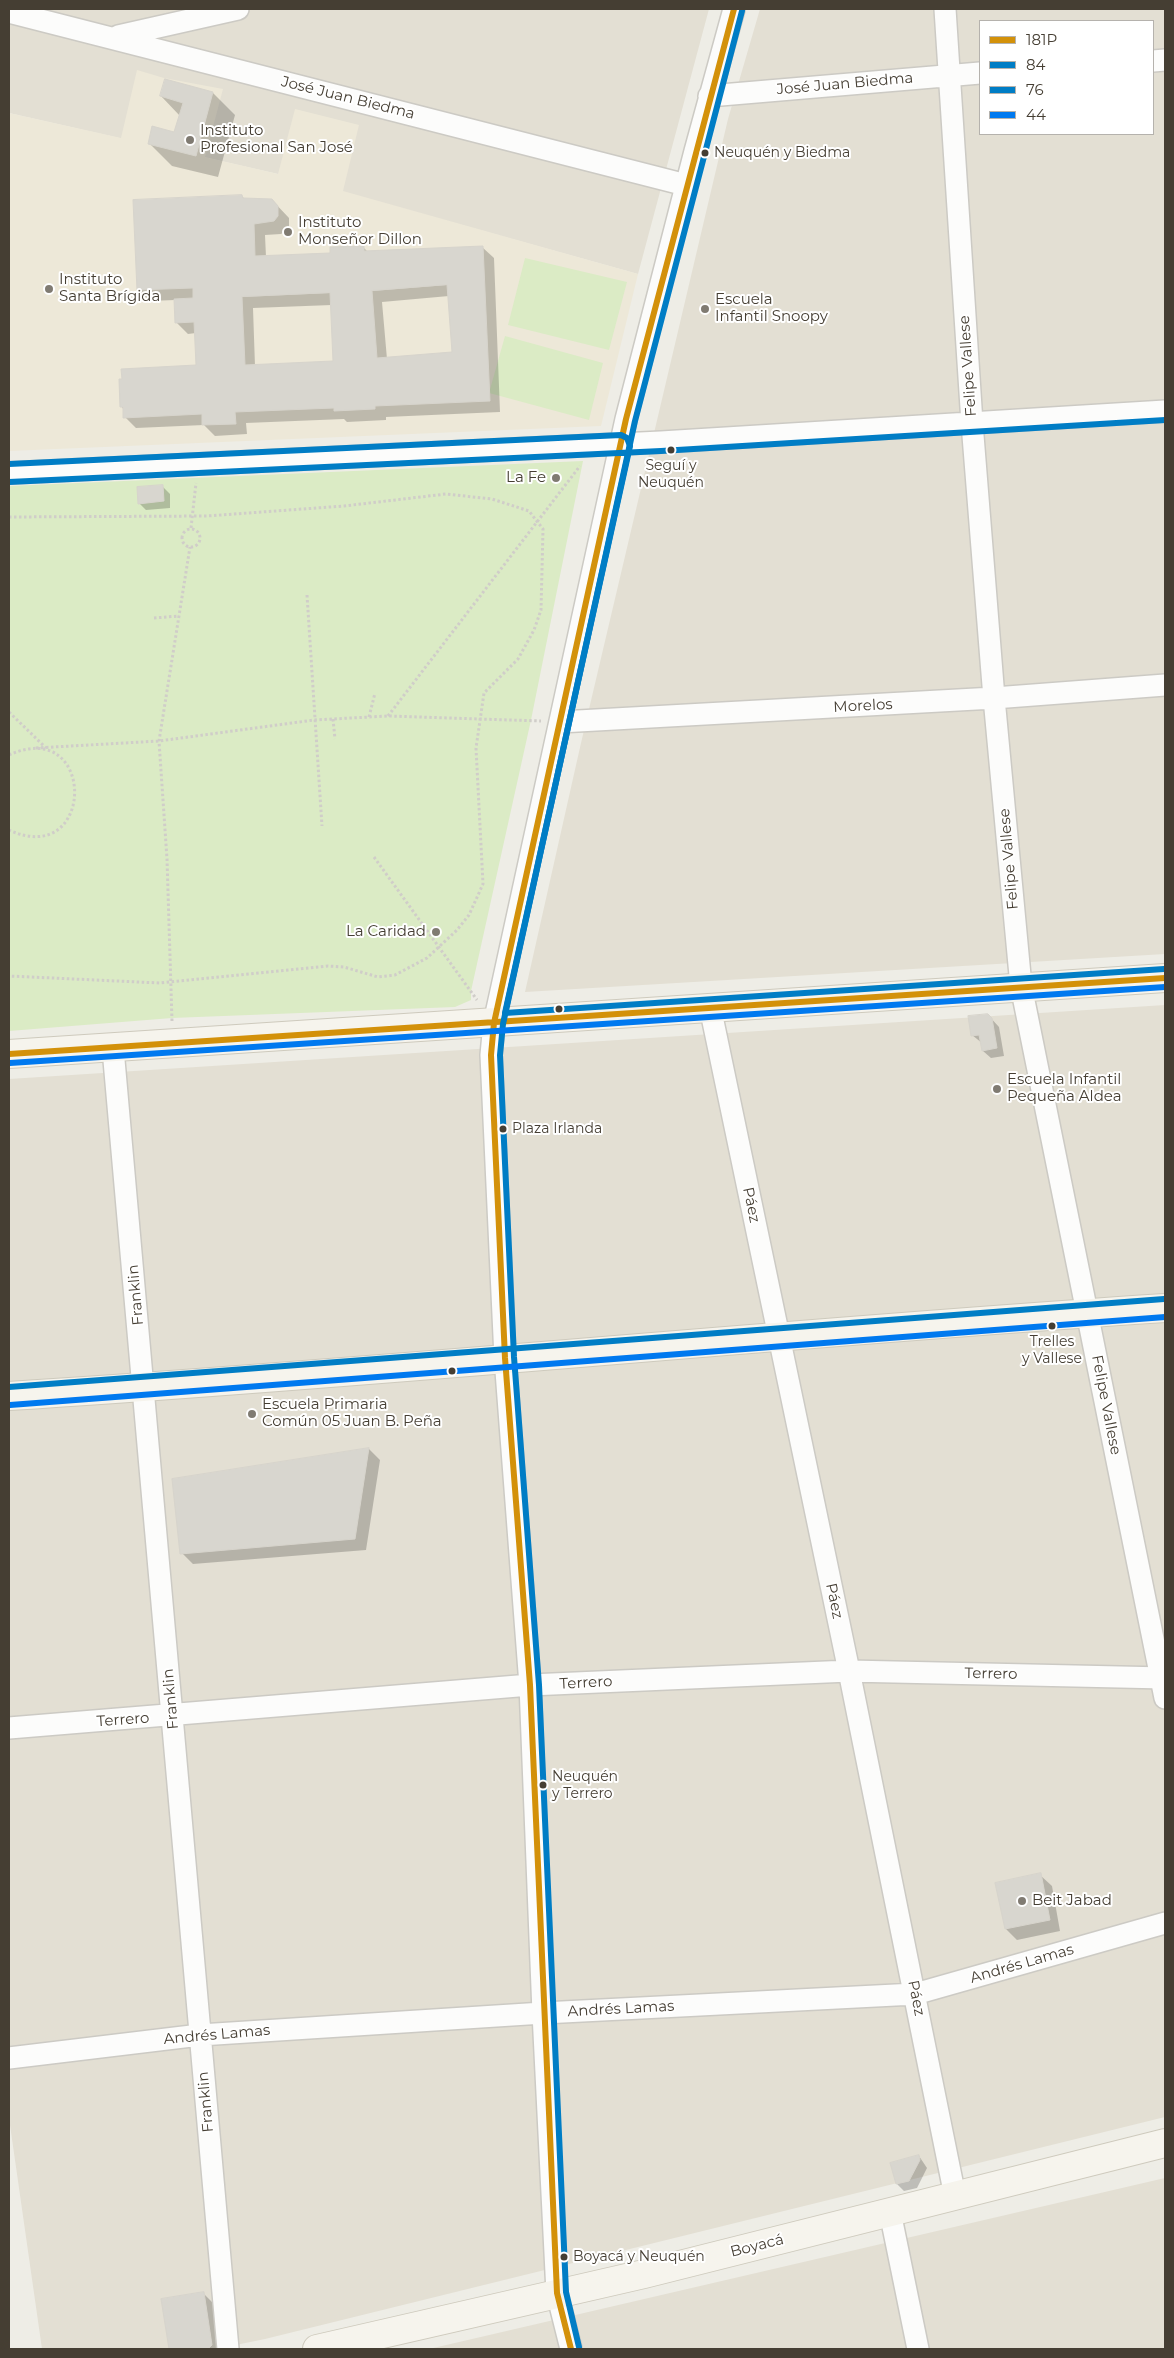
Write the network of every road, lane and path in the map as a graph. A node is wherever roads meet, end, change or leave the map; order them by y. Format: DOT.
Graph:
graph roads {
  1 [pos="238,9"];
  2 [pos="734,9"];
  3 [pos="945,9"];
  4 [pos="9,12"];
  5 [pos="113,37"];
  6 [pos="979,73"];
  7 [pos="948,75"];
  8 [pos="710,96"];
  9 [pos="686,185"];
  10 [pos="1165,411"];
  11 [pos="972,423"];
  12 [pos="621,444"];
  13 [pos="595,445"];
  14 [pos="197,465"];
  15 [pos="9,473"];
  16 [pos="9,517"];
  17 [pos="192,517"];
  18 [pos="538,520"];
  19 [pos="191,528"];
  20 [pos="190,547"];
  21 [pos="307,596"];
  22 [pos="179,616"];
  23 [pos="154,618"];
  24 [pos="1165,685"];
  25 [pos="375,693"];
  26 [pos="994,698"];
  27 [pos="9,712"];
  28 [pos="388,716"];
  29 [pos="369,717"];
  30 [pos="481,717"];
  31 [pos="333,719"];
  32 [pos="314,720"];
  33 [pos="560,722"];
  34 [pos="335,739"];
  35 [pos="159,741"];
  36 [pos="45,747"];
  37 [pos="36,748"];
  38 [pos="51,752"];
  39 [pos="9,755"];
  40 [pos="322,826"];
  41 [pos="9,830"];
  42 [pos="374,857"];
  43 [pos="439,947"];
  44 [pos="9,976"];
  45 [pos="1165,978"];
  46 [pos="171,982"];
  47 [pos="1021,986"];
  48 [pos="710,1007"];
  49 [pos="494,1023"];
  50 [pos="173,1044"];
  51 [pos="113,1048"];
  52 [pos="9,1054"];
  53 [pos="1165,1308"];
  54 [pos="1088,1313"];
  55 [pos="779,1336"];
  56 [pos="504,1358"];
  57 [pos="144,1388"];
  58 [pos="9,1396"];
  59 [pos="849,1670"];
  60 [pos="530,1685"];
  61 [pos="1164,1685"];
  62 [pos="173,1716"];
  63 [pos="9,1728"];
  64 [pos="1165,1923"];
  65 [pos="915,1994"];
  66 [pos="543,2013"];
  67 [pos="200,2035"];
  68 [pos="9,2058"];
  69 [pos="1165,2143"];
  70 [pos="955,2196"];
  71 [pos="890,2212"];
  72 [pos="558,2293"];
  73 [pos="228,2349"];
  74 [pos="317,2349"];
  75 [pos="571,2349"];
  76 [pos="918,2349"];
  1 -- 5 [label="street"];
  2 -- 8 [label="street"];
  3 -- 7 [label="street, Felipe Vallese"];
  4 -- 5 [label="street, José Juan Biedma"];
  5 -- 9 [label="street, José Juan Biedma"];
  6 -- 7 [label="street, José Juan Biedma"];
  7 -- 8 [label="street, José Juan Biedma"];
  7 -- 11 [label="street, Felipe Vallese"];
  8 -- 9 [label="street"];
  9 -- 12 [label="street"];
  10 -- 11 [label="street"];
  11 -- 12 [label="street"];
  11 -- 26 [label="street, Felipe Vallese"];
  12 -- 13 [label="street"];
  12 -- 33 [label="street"];
  13 -- 14 [label="street"];
  13 -- 18 [label="path"];
  14 -- 15 [label="street"];
  14 -- 17 [label="path"];
  16 -- 17 [label="path"];
  17 -- 18 [label="path"];
  17 -- 19 [label="path"];
  18 -- 28 [label="path"];
  18 -- 30 [label="path"];
  19 -- 20 [label="path"];
  19 -- 20 [label="path"];
  20 -- 22 [label="path"];
  21 -- 32 [label="path"];
  22 -- 23 [label="path"];
  22 -- 35 [label="path"];
  24 -- 26 [label="street, Morelos"];
  25 -- 29 [label="path"];
  26 -- 33 [label="street, Morelos"];
  26 -- 47 [label="street, Felipe Vallese"];
  27 -- 36 [label="path"];
  28 -- 29 [label="path"];
  28 -- 30 [label="path"];
  29 -- 31 [label="path"];
  30 -- 33 [label="path"];
  30 -- 43 [label="path"];
  31 -- 32 [label="path"];
  31 -- 34 [label="path"];
  32 -- 35 [label="path"];
  32 -- 40 [label="path"];
  33 -- 49 [label="street"];
  35 -- 36 [label="path"];
  35 -- 46 [label="path"];
  36 -- 37 [label="path"];
  36 -- 38 [label="path"];
  37 -- 38 [label="path"];
  37 -- 39 [label="path"];
  38 -- 41 [label="path"];
  42 -- 43 [label="path"];
  43 -- 46 [label="path"];
  43 -- 49 [label="path"];
  44 -- 46 [label="path"];
  45 -- 47 [label="street"];
  46 -- 50 [label="path"];
  47 -- 48 [label="street"];
  47 -- 54 [label="street, Felipe Vallese"];
  48 -- 49 [label="street"];
  48 -- 55 [label="street, Páez"];
  49 -- 50 [label="street"];
  49 -- 56 [label="street"];
  50 -- 51 [label="street"];
  51 -- 52 [label="street"];
  51 -- 57 [label="street, Franklin"];
  53 -- 54 [label="street"];
  54 -- 55 [label="street"];
  54 -- 61 [label="street, Felipe Vallese"];
  55 -- 56 [label="street"];
  55 -- 59 [label="street, Páez"];
  56 -- 57 [label="street"];
  56 -- 60 [label="street"];
  57 -- 58 [label="street"];
  57 -- 62 [label="street, Franklin"];
  59 -- 60 [label="street, Terrero"];
  59 -- 61 [label="street, Terrero"];
  59 -- 65 [label="street, Páez"];
  60 -- 62 [label="street, Terrero"];
  60 -- 66 [label="street"];
  62 -- 63 [label="street, Terrero"];
  62 -- 67 [label="street, Franklin"];
  64 -- 65 [label="street, Andrés Lamas"];
  65 -- 66 [label="street, Andrés Lamas"];
  65 -- 70 [label="street, Páez"];
  66 -- 67 [label="street, Andrés Lamas"];
  66 -- 72 [label="street"];
  67 -- 68 [label="street, Andrés Lamas"];
  67 -- 73 [label="street, Franklin"];
  69 -- 70 [label="street, Boyacá"];
  70 -- 71 [label="street, Boyacá"];
  71 -- 72 [label="street, Boyacá"];
  71 -- 76 [label="street"];
  72 -- 74 [label="street, Boyacá"];
  72 -- 75 [label="street"];
}
